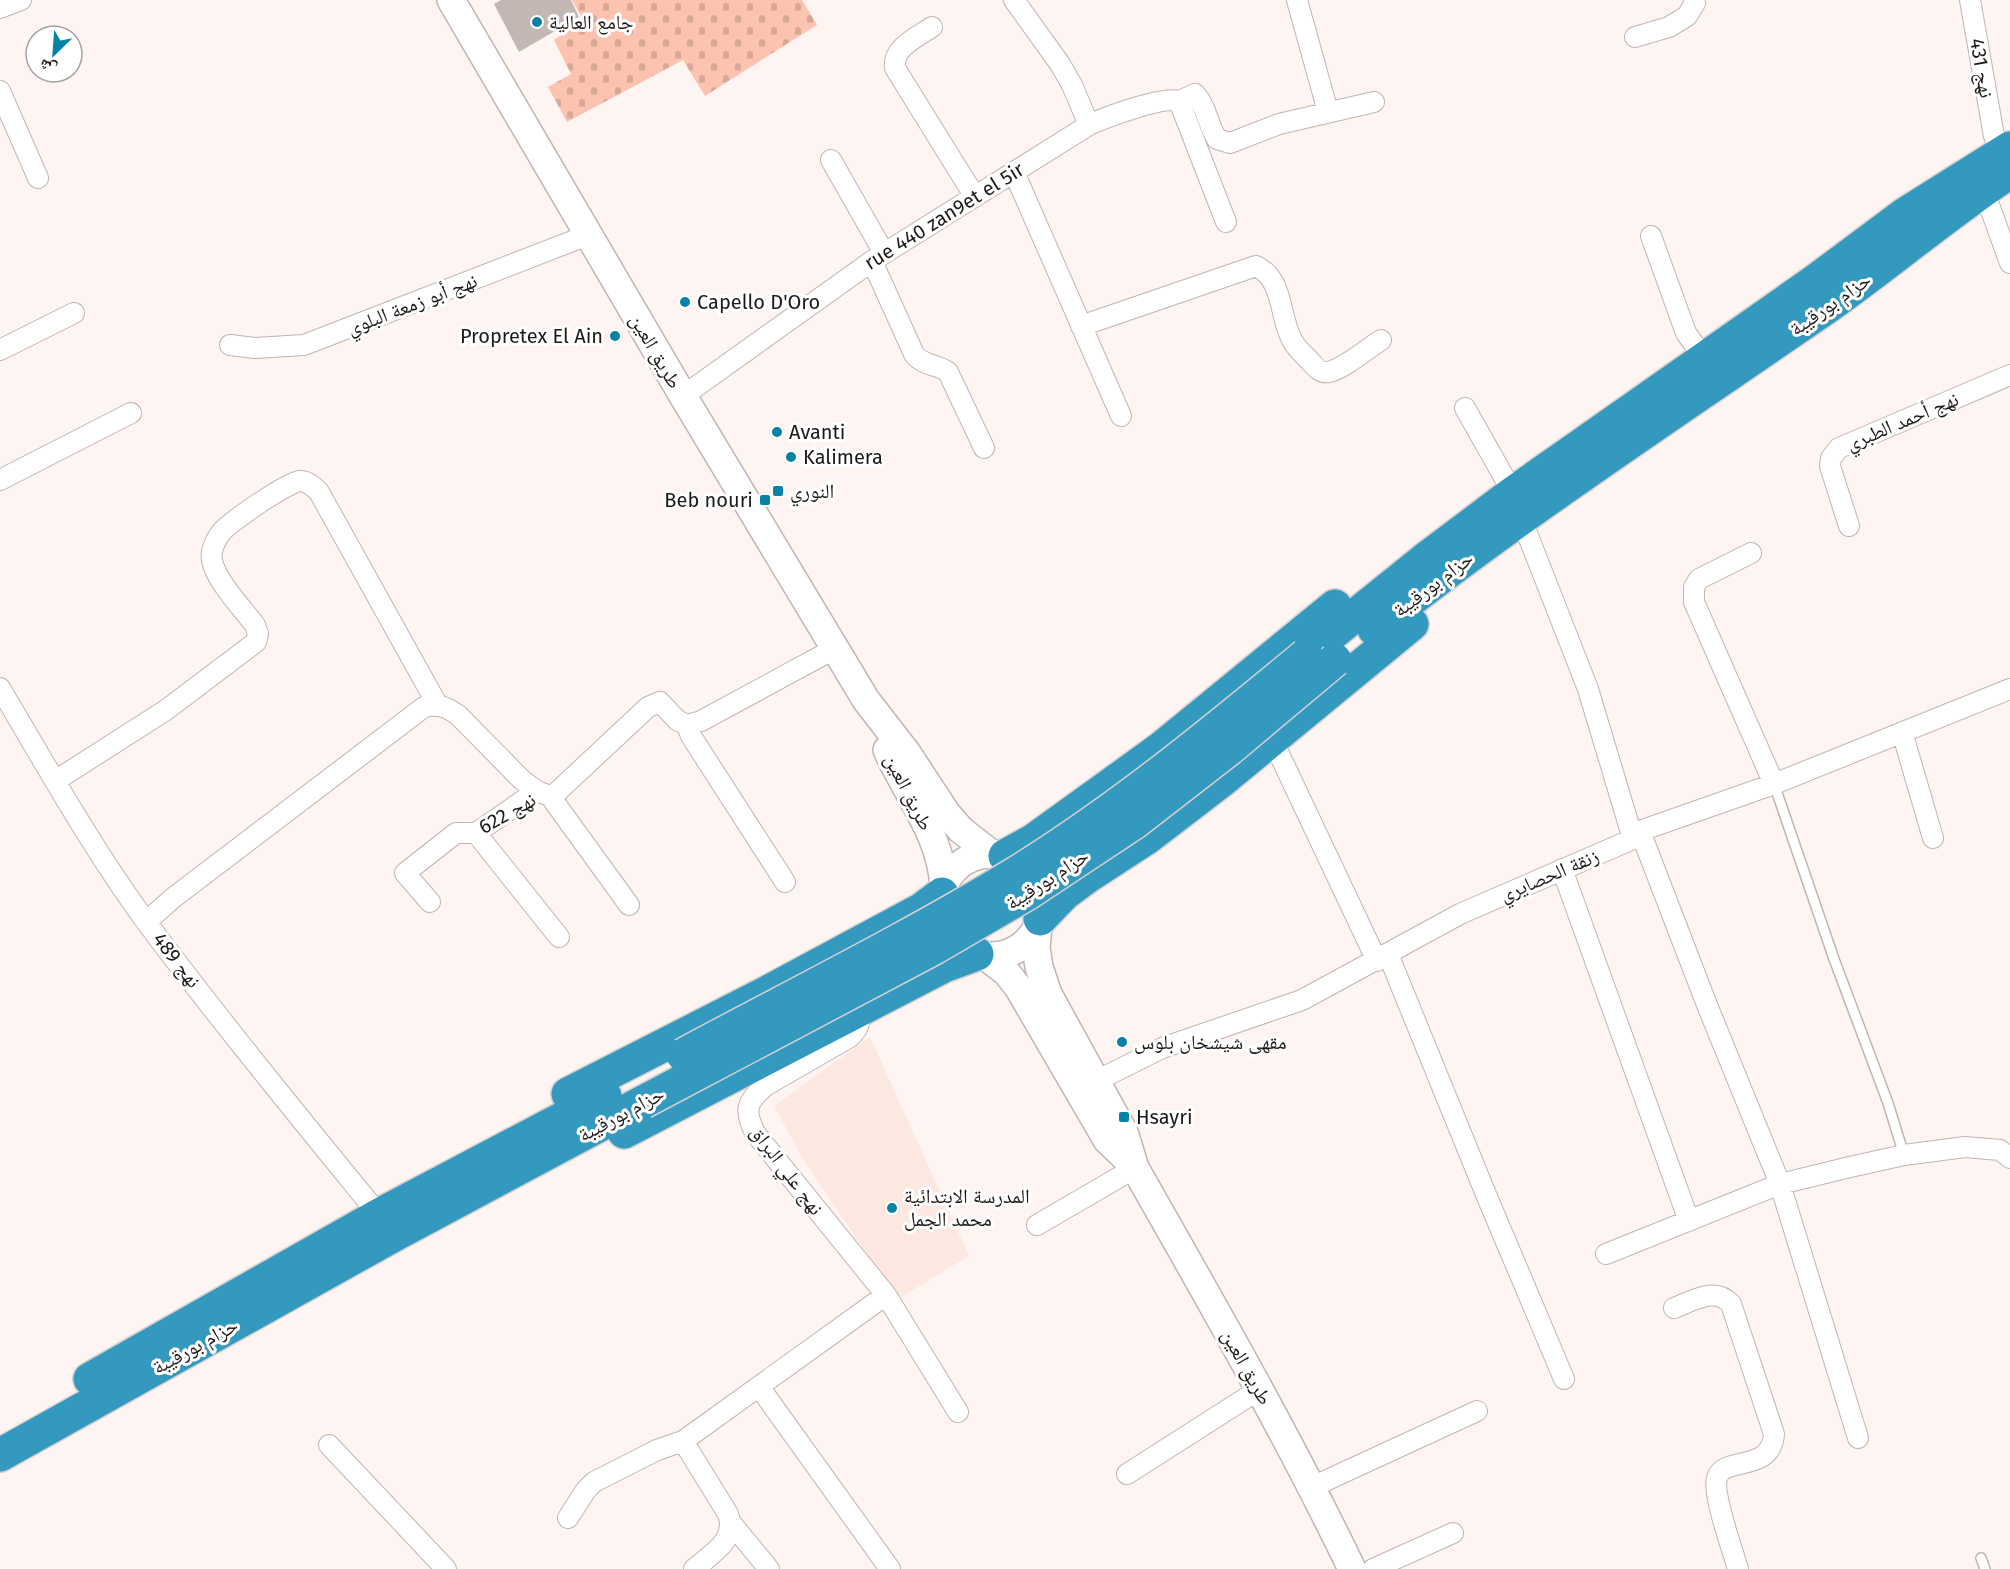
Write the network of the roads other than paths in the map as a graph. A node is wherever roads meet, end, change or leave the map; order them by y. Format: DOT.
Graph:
graph roads {
  1 [pos="21,0"];
  2 [pos="451,0"];
  3 [pos="1014,0"];
  4 [pos="1297,0"];
  5 [pos="1694,0"];
  6 [pos="1970,0"];
  7 [pos="0,8"];
  8 [pos="932,27"];
  9 [pos="1635,37"];
  10 [pos="0,90"];
  11 [pos="1179,101"];
  12 [pos="1374,102"];
  13 [pos="1328,112"];
  14 [pos="1089,125"];
  15 [pos="2005,136"];
  16 [pos="831,160"];
  17 [pos="1014,172"];
  18 [pos="2010,172"];
  19 [pos="38,178"];
  20 [pos="1997,189"];
  21 [pos="975,197"];
  22 [pos="1226,222"];
  23 [pos="588,236"];
  24 [pos="1651,236"];
  25 [pos="878,257"];
  26 [pos="2010,263"];
  27 [pos="74,313"];
  28 [pos="1081,326"];
  29 [pos="1381,340"];
  30 [pos="230,345"];
  31 [pos="0,350"];
  32 [pos="1704,358"];
  33 [pos="2010,375"];
  34 [pos="683,396"];
  35 [pos="1465,408"];
  36 [pos="131,413"];
  37 [pos="1121,416"];
  38 [pos="984,448"];
  39 [pos="0,480"];
  40 [pos="1517,506"];
  41 [pos="1849,526"];
  42 [pos="1751,553"];
  43 [pos="834,649"];
  44 [pos="0,688"];
  45 [pos="2010,689"];
  46 [pos="866,700"];
  47 [pos="437,704"];
  48 [pos="687,725"];
  49 [pos="1902,732"];
  50 [pos="1272,739"];
  51 [pos="55,782"];
  52 [pos="1774,783"];
  53 [pos="544,793"];
  54 [pos="476,833"];
  55 [pos="1637,835"];
  56 [pos="1933,838"];
  57 [pos="999,855"];
  58 [pos="1562,869"];
  59 [pos="785,882"];
  60 [pos="943,890"];
  61 [pos="430,902"];
  62 [pos="628,906"];
  63 [pos="146,922"];
  64 [pos="1039,923"];
  65 [pos="559,938"];
  66 [pos="981,955"];
  67 [pos="1383,958"];
  68 [pos="856,1011"];
  69 [pos="1096,1081"];
  70 [pos="1904,1155"];
  71 [pos="2010,1158"];
  72 [pos="1135,1168"];
  73 [pos="1780,1184"];
  74 [pos="388,1220"];
  75 [pos="1689,1221"];
  76 [pos="1037,1225"];
  77 [pos="1606,1254"];
  78 [pos="886,1295"];
  79 [pos="1674,1308"];
  80 [pos="1564,1379"];
  81 [pos="760,1388"];
  82 [pos="1260,1389"];
  83 [pos="958,1412"];
  84 [pos="1477,1412"];
  85 [pos="0,1430"];
  86 [pos="1858,1438"];
  87 [pos="683,1441"];
  88 [pos="329,1445"];
  89 [pos="0,1455"];
  90 [pos="1126,1474"];
  91 [pos="1312,1487"];
  92 [pos="568,1518"];
  93 [pos="731,1522"];
  94 [pos="1453,1533"];
  95 [pos="1981,1558"];
  96 [pos="443,1568"];
  97 [pos="694,1569"];
  98 [pos="769,1569"];
  99 [pos="890,1569"];
  100 [pos="1353,1569"];
  101 [pos="1373,1569"];
  102 [pos="1738,1569"];
  103 [pos="1985,1569"];
  1 -- 7 [label="street"];
  2 -- 23 [label="main road, طريق العين"];
  3 -- 14 [label="street"];
  4 -- 13 [label="street"];
  5 -- 9 [label="street"];
  6 -- 15 [label="street, نهج 431"];
  8 -- 21 [label="street"];
  10 -- 19 [label="street"];
  11 -- 13 [label="street, rue 440 zan9et el 5ir"];
  11 -- 14 [label="street, rue 440 zan9et el 5ir"];
  11 -- 22 [label="street"];
  12 -- 13 [label="street"];
  14 -- 17 [label="street, rue 440 zan9et el 5ir"];
  15 -- 32 [label="highway, حزام بورقيبة"];
  16 -- 25 [label="street"];
  17 -- 21 [label="street, rue 440 zan9et el 5ir"];
  17 -- 28 [label="street"];
  18 -- 20 [label="highway, حزام بورقيبة"];
  20 -- 26 [label="street"];
  20 -- 40 [label="highway, حزام بورقيبة"];
  21 -- 25 [label="street, rue 440 zan9et el 5ir"];
  23 -- 30 [label="street, نهج أبو زمعة البلوي"];
  23 -- 34 [label="main road, طريق العين"];
  24 -- 32 [label="street"];
  25 -- 34 [label="street, rue 440 zan9et el 5ir"];
  25 -- 38 [label="street"];
  27 -- 31 [label="street"];
  28 -- 29 [label="street"];
  28 -- 37 [label="street"];
  32 -- 40 [label="highway, حزام بورقيبة"];
  33 -- 41 [label="street, نهج أحمد الطبري"];
  34 -- 43 [label="main road, طريق العين"];
  35 -- 40 [label="street"];
  36 -- 39 [label="street"];
  40 -- 50 [label="highway"];
  40 -- 55 [label="street"];
  40 -- 57 [label="highway"];
  40 -- 74 [label="highway, حزام بورقيبة, bridge"];
  42 -- 52 [label="street"];
  43 -- 46 [label="main road, طريق العين"];
  43 -- 48 [label="street"];
  44 -- 51 [label="street, نهج 489"];
  45 -- 49 [label="street, زنقة الحصايري"];
  46 -- 57 [label="main road, طريق العين"];
  46 -- 60 [label="main road, طريق العين"];
  47 -- 51 [label="street"];
  47 -- 53 [label="street"];
  47 -- 63 [label="street"];
  48 -- 53 [label="street, نهج 622"];
  48 -- 59 [label="street, نهج 622"];
  49 -- 52 [label="street, زنقة الحصايري"];
  49 -- 56 [label="street"];
  50 -- 64 [label="highway"];
  50 -- 67 [label="street"];
  51 -- 63 [label="street, نهج 489"];
  52 -- 55 [label="street, زنقة الحصايري"];
  52 -- 70 [label="lane"];
  53 -- 54 [label="street, نهج 622"];
  53 -- 62 [label="street"];
  54 -- 61 [label="street, نهج 622"];
  54 -- 65 [label="street"];
  55 -- 58 [label="street, زنقة الحصايري"];
  55 -- 73 [label="street"];
  57 -- 60 [label="main road"];
  57 -- 64 [label="main road"];
  58 -- 67 [label="street, زنقة الحصايري"];
  58 -- 75 [label="street"];
  60 -- 66 [label="main road"];
  60 -- 74 [label="highway"];
  63 -- 74 [label="street, نهج 489"];
  64 -- 66 [label="main road"];
  64 -- 69 [label="main road, طريق العين"];
  66 -- 68 [label="highway"];
  66 -- 72 [label="main road, طريق العين"];
  67 -- 69 [label="street, زنقة الحصايري"];
  67 -- 80 [label="street"];
  68 -- 74 [label="highway"];
  68 -- 78 [label="street, نهج علي البراق"];
  69 -- 72 [label="main road, طريق العين"];
  70 -- 71 [label="street"];
  70 -- 73 [label="street"];
  72 -- 76 [label="street"];
  72 -- 82 [label="main road, طريق العين"];
  73 -- 75 [label="street"];
  73 -- 86 [label="street"];
  74 -- 85 [label="highway, حزام بورقيبة"];
  74 -- 89 [label="highway, حزام بورقيبة"];
  75 -- 77 [label="street"];
  78 -- 81 [label="street"];
  78 -- 83 [label="street"];
  79 -- 102 [label="street"];
  81 -- 87 [label="street"];
  81 -- 99 [label="street"];
  82 -- 90 [label="street"];
  82 -- 91 [label="main road, طريق العين"];
  84 -- 91 [label="street"];
  87 -- 92 [label="street"];
  87 -- 93 [label="street"];
  88 -- 96 [label="street"];
  91 -- 100 [label="main road, طريق العين"];
  93 -- 97 [label="street"];
  93 -- 98 [label="street"];
  94 -- 101 [label="street"];
  95 -- 103 [label="lane"];
}
